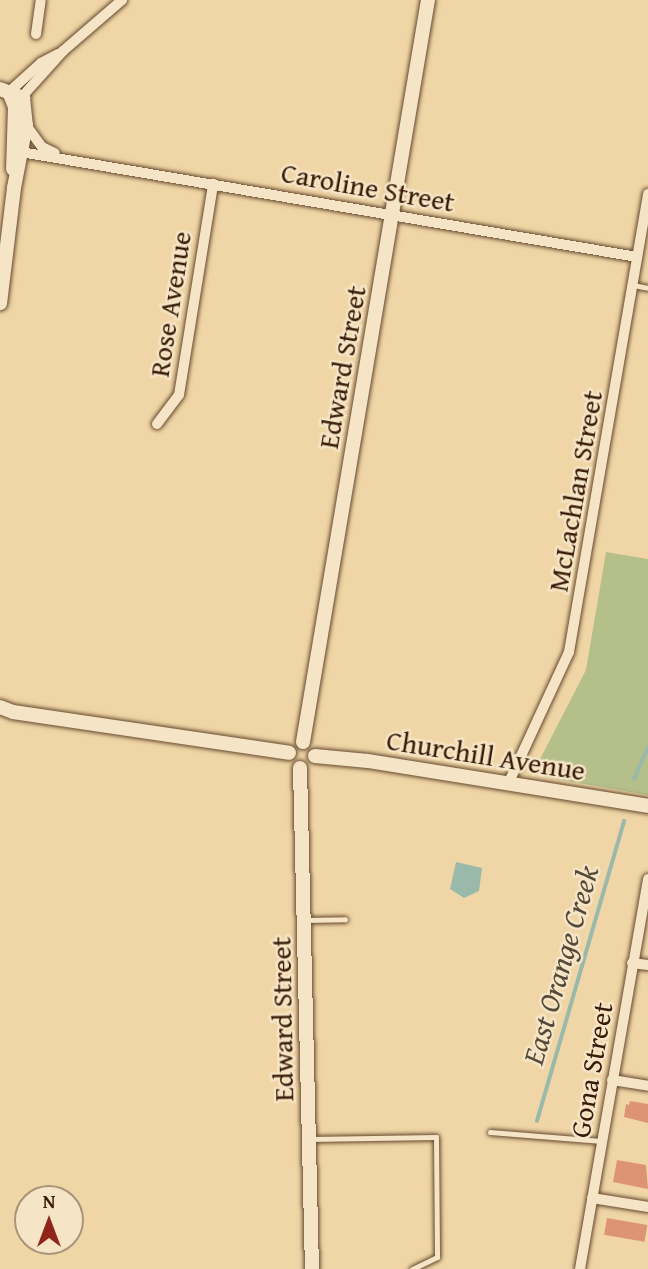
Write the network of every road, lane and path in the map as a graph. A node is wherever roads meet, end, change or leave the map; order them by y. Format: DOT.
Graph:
graph roads {
  1 [pos="41,0"];
  2 [pos="122,0"];
  3 [pos="428,0"];
  4 [pos="36,34"];
  5 [pos="10,94"];
  6 [pos="26,125"];
  7 [pos="18,151"];
  8 [pos="92,163"];
  9 [pos="213,184"];
  10 [pos="648,194"];
  11 [pos="392,214"];
  12 [pos="637,257"];
  13 [pos="633,285"];
  14 [pos="648,288"];
  15 [pos="0,303"];
  16 [pos="158,424"];
  17 [pos="0,707"];
  18 [pos="303,742"];
  19 [pos="289,752"];
  20 [pos="315,756"];
  21 [pos="300,768"];
  22 [pos="508,783"];
  23 [pos="648,806"];
  24 [pos="648,879"];
  25 [pos="345,919"];
  26 [pos="304,920"];
  27 [pos="632,963"];
  28 [pos="648,965"];
  29 [pos="612,1080"];
  30 [pos="648,1086"];
  31 [pos="490,1132"];
  32 [pos="309,1139"];
  33 [pos="601,1141"];
  34 [pos="592,1198"];
  35 [pos="648,1207"];
  36 [pos="312,1269"];
  37 [pos="412,1269"];
  38 [pos="580,1269"];
  1 -- 4 [label="street"];
  2 -- 5 [label="street"];
  3 -- 11 [label="street, Edward Street"];
  5 -- 6 [label="street"];
  5 -- 7 [label="street"];
  6 -- 7 [label="street"];
  6 -- 8 [label="street, Caroline Street"];
  7 -- 8 [label="street, Caroline Street"];
  7 -- 15 [label="street"];
  8 -- 9 [label="street, Caroline Street"];
  9 -- 11 [label="street, Caroline Street"];
  9 -- 16 [label="street, Rose Avenue"];
  10 -- 12 [label="street, McLachlan Street"];
  11 -- 12 [label="street, Caroline Street"];
  11 -- 18 [label="street, Edward Street"];
  12 -- 13 [label="street, McLachlan Street"];
  13 -- 14 [label="lane"];
  13 -- 22 [label="street, McLachlan Street"];
  17 -- 19 [label="street"];
  18 -- 19 [label="street"];
  18 -- 20 [label="street"];
  19 -- 21 [label="street"];
  20 -- 21 [label="street"];
  20 -- 22 [label="street, Churchill Avenue"];
  21 -- 26 [label="street, Edward Street"];
  22 -- 23 [label="street, Churchill Avenue"];
  24 -- 27 [label="street, Gona Street"];
  25 -- 26 [label="lane"];
  26 -- 32 [label="street, Edward Street"];
  27 -- 28 [label="street"];
  27 -- 29 [label="street, Gona Street"];
  29 -- 30 [label="street"];
  29 -- 33 [label="street, Gona Street"];
  31 -- 33 [label="lane"];
  32 -- 36 [label="street, Edward Street"];
  32 -- 37 [label="lane"];
  33 -- 34 [label="street, Gona Street"];
  34 -- 35 [label="street"];
  34 -- 38 [label="street, Gona Street"];
}
